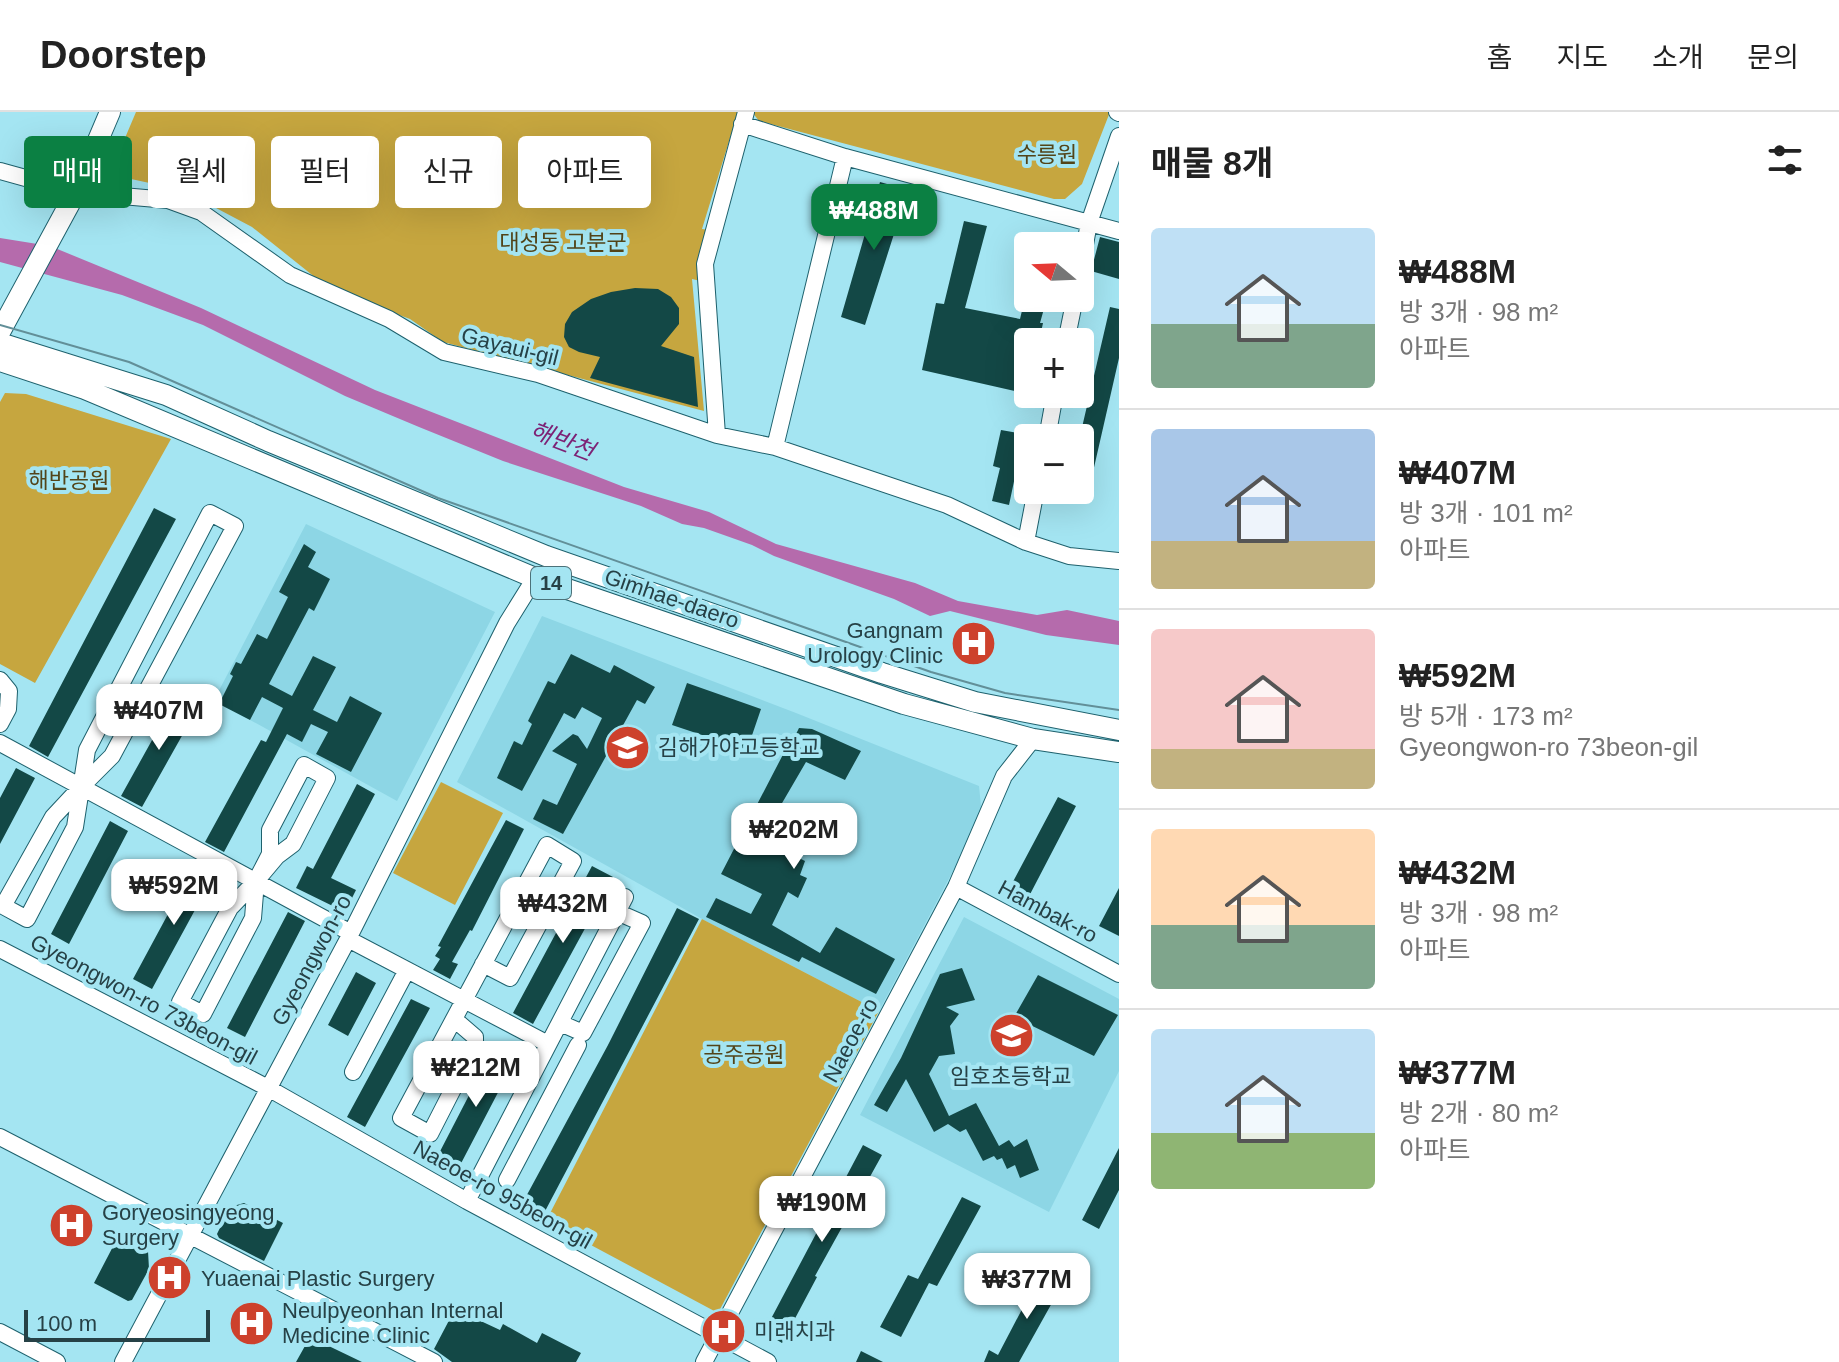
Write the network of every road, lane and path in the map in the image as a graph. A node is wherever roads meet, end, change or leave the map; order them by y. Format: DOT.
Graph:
graph roads {
  1 [pos="110,112"];
  2 [pos="744,118"];
  3 [pos="100,136"];
  4 [pos="1119,136"];
  5 [pos="845,157"];
  6 [pos="0,171"];
  7 [pos="24,178"];
  8 [pos="132,197"];
  9 [pos="67,208"];
  10 [pos="1089,223"];
  11 [pos="1119,231"];
  12 [pos="1087,232"];
  13 [pos="0,332"];
  14 [pos="0,343"];
  15 [pos="0,361"];
  16 [pos="717,435"];
  17 [pos="775,447"];
  18 [pos="1033,504"];
  19 [pos="1026,542"];
  20 [pos="1119,561"];
  21 [pos="535,578"];
  22 [pos="161,607"];
  23 [pos="185,619"];
  24 [pos="133,661"];
  25 [pos="157,673"];
  26 [pos="0,680"];
  27 [pos="0,724"];
  28 [pos="1119,730"];
  29 [pos="1033,739"];
  30 [pos="0,743"];
  31 [pos="1119,752"];
  32 [pos="81,787"];
  33 [pos="256,881"];
  34 [pos="956,887"];
  35 [pos="349,936"];
  36 [pos="0,949"];
  37 [pos="483,964"];
  38 [pos="407,970"];
  39 [pos="1119,974"];
  40 [pos="464,1000"];
  41 [pos="454,1019"];
  42 [pos="560,1023"];
  43 [pos="548,1044"];
  44 [pos="578,1045"];
  45 [pos="353,1072"];
  46 [pos="268,1088"];
  47 [pos="0,1137"];
  48 [pos="489,1157"];
  49 [pos="467,1201"];
  50 [pos="190,1235"];
  51 [pos="0,1332"];
  52 [pos="718,1335"];
  53 [pos="57,1362"];
  54 [pos="123,1362"];
  55 [pos="434,1362"];
  56 [pos="704,1362"];
  57 [pos="768,1362"];
  1 -- 3 [label="main road"];
  2 -- 5 [label="street"];
  2 -- 16 [label="street"];
  4 -- 10 [label="street"];
  5 -- 10 [label="street"];
  5 -- 17 [label="street"];
  6 -- 7 [label="street, Gayaui-gil"];
  8 -- 16 [label="street, Gayaui-gil"];
  9 -- 13 [label="main road"];
  10 -- 11 [label="street"];
  10 -- 12 [label="street"];
  14 -- 28 [label="main road, Gimhae-daero"];
  15 -- 21 [label="main road, Gimhae-daero / 14"];
  16 -- 17 [label="street, Gayaui-gil"];
  17 -- 19 [label="street, Gayaui-gil"];
  18 -- 19 [label="street"];
  19 -- 20 [label="street, Gayaui-gil"];
  21 -- 29 [label="main road, Gimhae-daero / 14"];
  21 -- 35 [label="street, Gyeongwon-ro"];
  22 -- 23 [label="street"];
  22 -- 23 [label="street"];
  22 -- 24 [label="street"];
  23 -- 25 [label="street"];
  24 -- 25 [label="street"];
  24 -- 32 [label="street"];
  25 -- 32 [label="street"];
  26 -- 27 [label="street"];
  29 -- 31 [label="main road, Gimhae-daero / 14"];
  29 -- 34 [label="street, Naeoe-ro"];
  30 -- 32 [label="street"];
  32 -- 32 [label="street"];
  32 -- 33 [label="street"];
  33 -- 33 [label="street"];
  33 -- 33 [label="street"];
  33 -- 35 [label="street"];
  34 -- 39 [label="street, Hambak-ro"];
  34 -- 52 [label="street, Naeoe-ro"];
  35 -- 38 [label="street"];
  35 -- 46 [label="street, Gyeongwon-ro"];
  36 -- 46 [label="street, Gyeongwon-ro 73beon-gil"];
  37 -- 37 [label="street"];
  37 -- 40 [label="street"];
  38 -- 40 [label="street"];
  38 -- 45 [label="street"];
  40 -- 41 [label="street"];
  40 -- 43 [label="street"];
  41 -- 41 [label="street"];
  42 -- 42 [label="street"];
  42 -- 43 [label="street"];
  43 -- 48 [label="street"];
  44 -- 48 [label="street"];
  46 -- 49 [label="street, Naeoe-ro 95beon-gil"];
  46 -- 50 [label="street, Gyeongwon-ro"];
  47 -- 50 [label="street"];
  48 -- 49 [label="street"];
  49 -- 52 [label="street, Naeoe-ro 95beon-gil"];
  50 -- 54 [label="street, Gyeongwon-ro"];
  50 -- 55 [label="street"];
  51 -- 53 [label="street"];
  52 -- 56 [label="street, Naeoe-ro"];
  52 -- 57 [label="street, Naeoe-ro 95beon-gil"];
}
